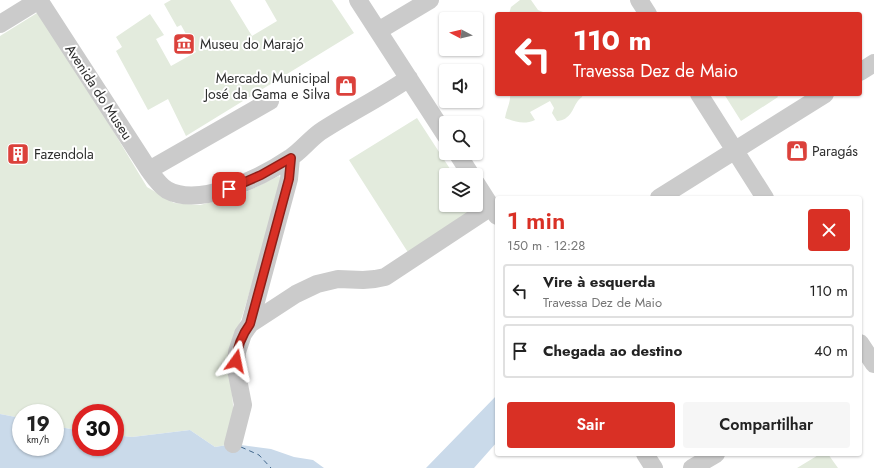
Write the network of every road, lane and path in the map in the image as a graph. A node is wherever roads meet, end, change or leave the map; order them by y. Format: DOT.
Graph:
graph roads {
  1 [pos="39,0"];
  2 [pos="358,0"];
  3 [pos="430,0"];
  4 [pos="639,0"];
  5 [pos="647,12"];
  6 [pos="0,24"];
  7 [pos="378,31"];
  8 [pos="874,63"];
  9 [pos="862,71"];
  10 [pos="409,78"];
  11 [pos="700,96"];
  12 [pos="822,96"];
  13 [pos="270,101"];
  14 [pos="439,125"];
  15 [pos="734,150"];
  16 [pos="291,158"];
  17 [pos="149,170"];
  18 [pos="483,194"];
  19 [pos="663,196"];
  20 [pos="764,196"];
  21 [pos="494,212"];
  22 [pos="250,324"];
  23 [pos="862,347"];
  24 [pos="870,364"];
  25 [pos="233,444"];
  26 [pos="646,456"];
  27 [pos="713,456"];
  28 [pos="654,468"];
  29 [pos="692,468"];
  1 -- 6 [label="street"];
  1 -- 17 [label="street, Avenida do Museu"];
  2 -- 7 [label="street"];
  3 -- 7 [label="street"];
  4 -- 5 [label="street"];
  7 -- 10 [label="street"];
  8 -- 9 [label="street"];
  10 -- 14 [label="street"];
  10 -- 16 [label="street"];
  11 -- 15 [label="street"];
  12 -- 15 [label="street"];
  13 -- 17 [label="street"];
  15 -- 19 [label="street"];
  15 -- 20 [label="street"];
  16 -- 17 [label="street, Avenida do Museu"];
  16 -- 22 [label="street"];
  18 -- 21 [label="street"];
  21 -- 22 [label="street"];
  22 -- 25 [label="street"];
  23 -- 24 [label="street"];
  26 -- 28 [label="street"];
  27 -- 29 [label="street"];
}
